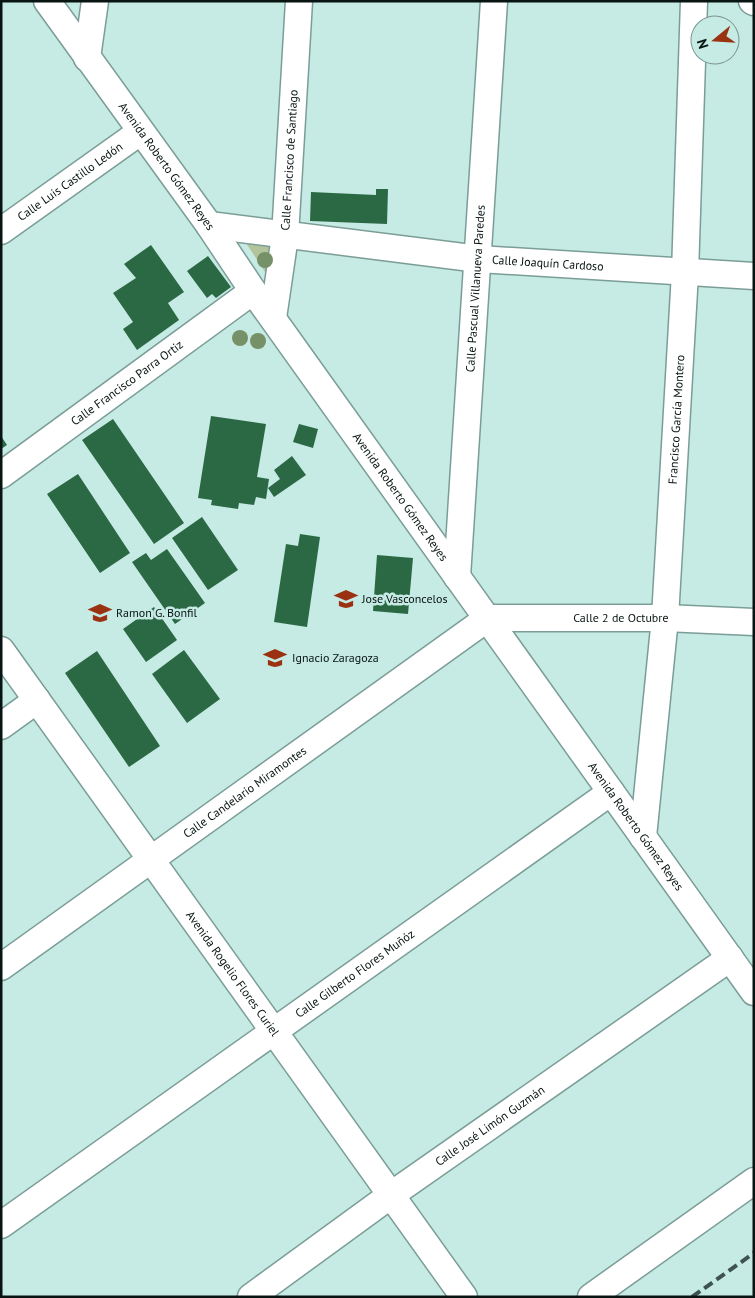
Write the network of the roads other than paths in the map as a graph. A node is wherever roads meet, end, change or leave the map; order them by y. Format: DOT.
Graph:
graph roads {
  1 [pos="46,1"];
  2 [pos="95,1"];
  3 [pos="299,1"];
  4 [pos="494,1"];
  5 [pos="694,1"];
  6 [pos="87,58"];
  7 [pos="140,132"];
  8 [pos="209,225"];
  9 [pos="1,230"];
  10 [pos="284,236"];
  11 [pos="479,259"];
  12 [pos="685,273"];
  13 [pos="754,276"];
  14 [pos="253,291"];
  15 [pos="273,318"];
  16 [pos="1,475"];
  17 [pos="457,577"];
  18 [pos="488,618"];
  19 [pos="665,618"];
  20 [pos="754,622"];
  21 [pos="1,650"];
  22 [pos="37,700"];
  23 [pos="1,726"];
  24 [pos="610,792"];
  25 [pos="643,837"];
  26 [pos="151,860"];
  27 [pos="730,958"];
  28 [pos="1,967"];
  29 [pos="754,992"];
  30 [pos="274,1031"];
  31 [pos="754,1181"];
  32 [pos="391,1195"];
  33 [pos="1,1225"];
  34 [pos="250,1297"];
  35 [pos="464,1297"];
  36 [pos="591,1297"];
  1 -- 6 [label="street, Avenida Roberto Gómez Reyes"];
  2 -- 6 [label="street"];
  3 -- 10 [label="street, Calle Francisco de Santiago"];
  4 -- 11 [label="street, Calle Pascual Villanueva Paredes"];
  5 -- 12 [label="street, Francisco García Montero"];
  6 -- 7 [label="street, Avenida Roberto Gómez Reyes"];
  7 -- 8 [label="street, Avenida Roberto Gómez Reyes"];
  7 -- 9 [label="street, Calle Luis Castillo Ledón"];
  8 -- 10 [label="street, Calle Joaquín Cardoso"];
  8 -- 14 [label="street, Avenida Roberto Gómez Reyes"];
  10 -- 11 [label="street, Calle Joaquín Cardoso"];
  10 -- 15 [label="street, Calle Francisco de Santiago"];
  11 -- 12 [label="street, Calle Joaquín Cardoso"];
  11 -- 17 [label="street, Calle Pascual Villanueva Paredes"];
  12 -- 13 [label="street, Calle Joaquín Cardoso"];
  12 -- 19 [label="street, Francisco García Montero"];
  14 -- 15 [label="street, Avenida Roberto Gómez Reyes"];
  14 -- 16 [label="street, Calle Francisco Parra Ortiz"];
  15 -- 17 [label="street, Avenida Roberto Gómez Reyes"];
  17 -- 18 [label="street, Avenida Roberto Gómez Reyes"];
  18 -- 19 [label="street, Calle 2 de Octubre"];
  18 -- 24 [label="street, Avenida Roberto Gómez Reyes"];
  18 -- 26 [label="street, Calle Candelario Miramontes"];
  19 -- 20 [label="street, Calle 2 de Octubre"];
  19 -- 25 [label="street, Francisco García Montero"];
  21 -- 22 [label="street, Avenida Rogelio Flores Curiel"];
  22 -- 23 [label="street"];
  22 -- 26 [label="street, Avenida Rogelio Flores Curiel"];
  24 -- 25 [label="street, Avenida Roberto Gómez Reyes"];
  24 -- 30 [label="street, Calle Gilberto Flores Muñóz"];
  25 -- 27 [label="street, Avenida Roberto Gómez Reyes"];
  26 -- 28 [label="street, Calle Candelario Miramontes"];
  26 -- 30 [label="street, Avenida Rogelio Flores Curiel"];
  27 -- 29 [label="street, Avenida Roberto Gómez Reyes"];
  27 -- 32 [label="street, Calle José Limón Guzmán"];
  30 -- 32 [label="street, Avenida Rogelio Flores Curiel"];
  30 -- 33 [label="street, Calle Gilberto Flores Muñóz"];
  31 -- 36 [label="street"];
  32 -- 34 [label="street, Calle José Limón Guzmán"];
  32 -- 35 [label="street, Avenida Rogelio Flores Curiel"];
}
